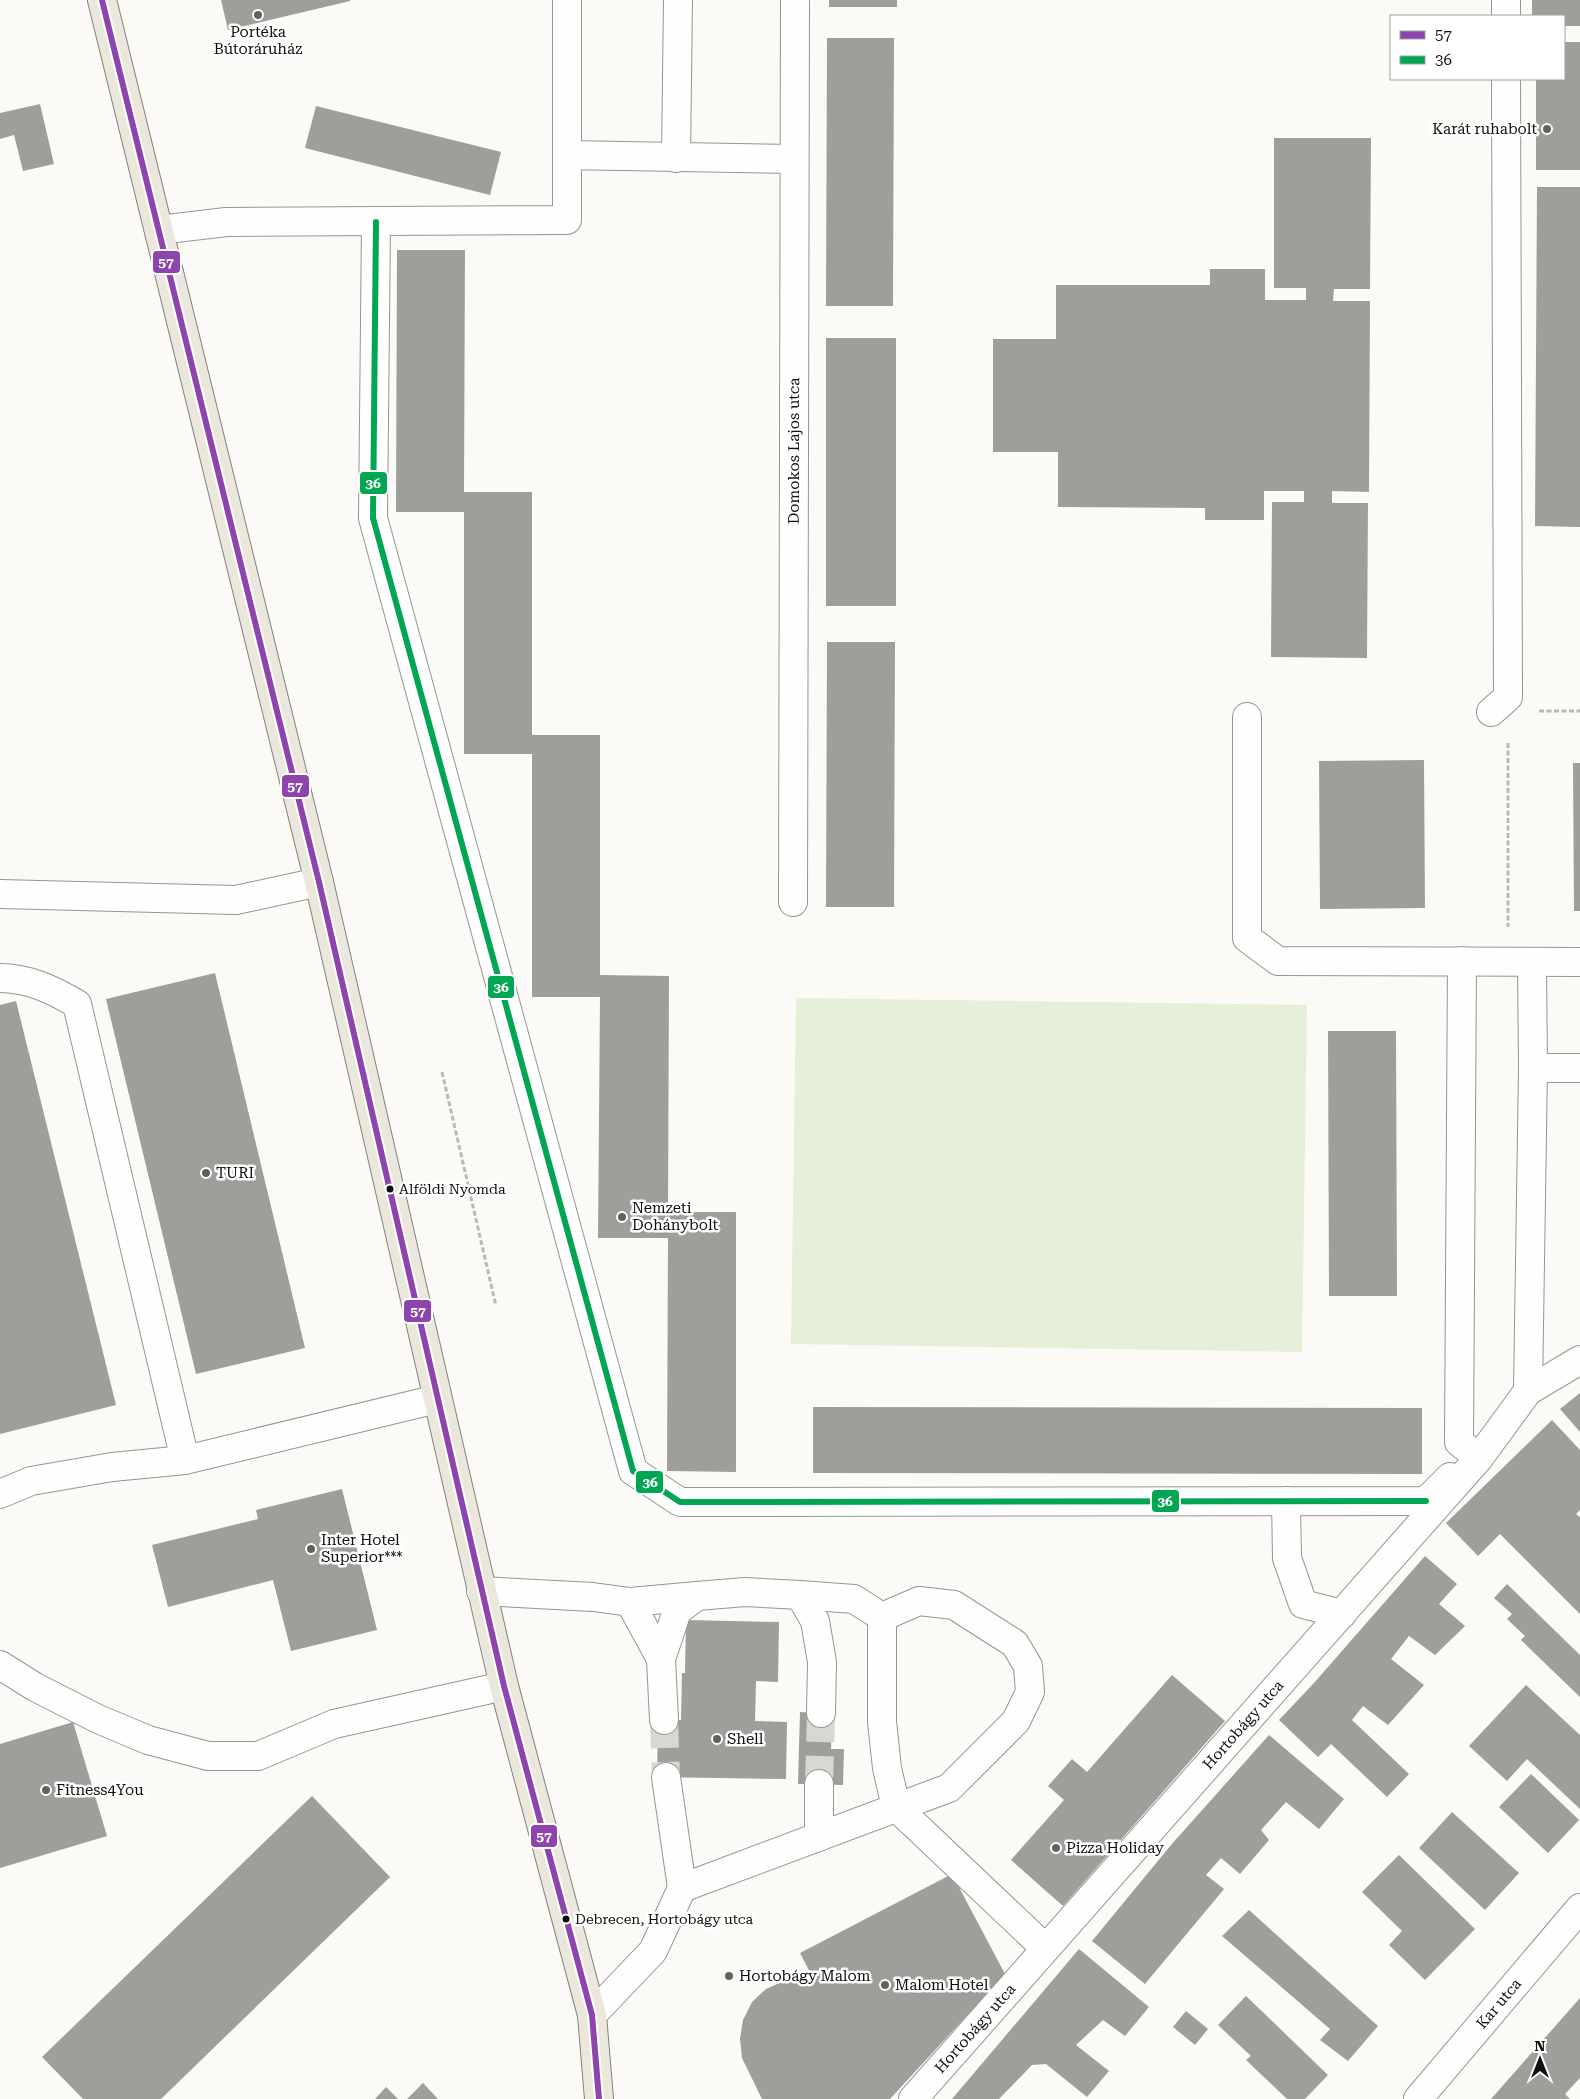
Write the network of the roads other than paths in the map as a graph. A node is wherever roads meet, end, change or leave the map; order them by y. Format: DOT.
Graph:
graph roads {
  1 [pos="102,0"];
  2 [pos="567,0"];
  3 [pos="678,0"];
  4 [pos="795,0"];
  5 [pos="1506,0"];
  6 [pos="1506,15"];
  7 [pos="1506,80"];
  8 [pos="567,155"];
  9 [pos="676,158"];
  10 [pos="794,159"];
  11 [pos="376,222"];
  12 [pos="159,230"];
  13 [pos="1499,704"];
  14 [pos="1247,717"];
  15 [pos="319,882"];
  16 [pos="0,894"];
  17 [pos="793,902"];
  18 [pos="1462,961"];
  19 [pos="1520,962"];
  20 [pos="1580,962"];
  21 [pos="0,978"];
  22 [pos="1533,1068"];
  23 [pos="1580,1068"];
  24 [pos="1580,1360"];
  25 [pos="1528,1391"];
  26 [pos="438,1399"];
  27 [pos="1479,1458"];
  28 [pos="184,1460"];
  29 [pos="1450,1477"];
  30 [pos="0,1494"];
  31 [pos="1286,1501"];
  32 [pos="481,1590"];
  33 [pos="800,1595"];
  34 [pos="697,1596"];
  35 [pos="630,1602"];
  36 [pos="1342,1614"];
  37 [pos="882,1617"];
  38 [pos="661,1658"];
  39 [pos="0,1665"];
  40 [pos="504,1686"];
  41 [pos="821,1713"];
  42 [pos="664,1720"];
  43 [pos="666,1777"];
  44 [pos="819,1784"];
  45 [pos="896,1807"];
  46 [pos="819,1837"];
  47 [pos="682,1888"];
  48 [pos="1580,1908"];
  49 [pos="1045,1948"];
  50 [pos="592,2014"];
  51 [pos="600,2095"];
  52 [pos="913,2099"];
  53 [pos="1418,2099"];
  1 -- 12 [label="main road"];
  2 -- 8 [label="street"];
  3 -- 9 [label="street"];
  4 -- 10 [label="street, Domokos Lajos utca"];
  5 -- 6 [label="street"];
  7 -- 13 [label="street"];
  8 -- 9 [label="street"];
  8 -- 11 [label="street"];
  9 -- 10 [label="street"];
  10 -- 17 [label="street, Domokos Lajos utca"];
  11 -- 12 [label="street"];
  11 -- 31 [label="street"];
  12 -- 15 [label="main road"];
  14 -- 18 [label="street"];
  15 -- 16 [label="street"];
  15 -- 26 [label="main road"];
  18 -- 19 [label="street"];
  18 -- 27 [label="street"];
  19 -- 20 [label="street"];
  19 -- 22 [label="street"];
  21 -- 28 [label="street"];
  22 -- 23 [label="street"];
  22 -- 25 [label="street"];
  24 -- 25 [label="street, Hortobágy utca"];
  25 -- 27 [label="street, Hortobágy utca"];
  26 -- 28 [label="street"];
  26 -- 32 [label="main road"];
  27 -- 36 [label="street, Hortobágy utca"];
  28 -- 30 [label="street"];
  29 -- 31 [label="street"];
  31 -- 36 [label="street"];
  32 -- 35 [label="street"];
  32 -- 40 [label="main road"];
  33 -- 34 [label="street"];
  33 -- 37 [label="street"];
  33 -- 41 [label="street"];
  34 -- 35 [label="street"];
  34 -- 38 [label="street"];
  35 -- 38 [label="street"];
  36 -- 49 [label="street, Hortobágy utca"];
  37 -- 45 [label="street"];
  37 -- 45 [label="street"];
  38 -- 42 [label="street"];
  39 -- 40 [label="street"];
  40 -- 50 [label="main road"];
  43 -- 47 [label="street"];
  44 -- 46 [label="street"];
  45 -- 46 [label="street"];
  45 -- 49 [label="street"];
  46 -- 47 [label="street"];
  47 -- 50 [label="street"];
  48 -- 53 [label="street, Kar utca"];
  49 -- 52 [label="street, Hortobágy utca"];
  50 -- 51 [label="main road"];
}
